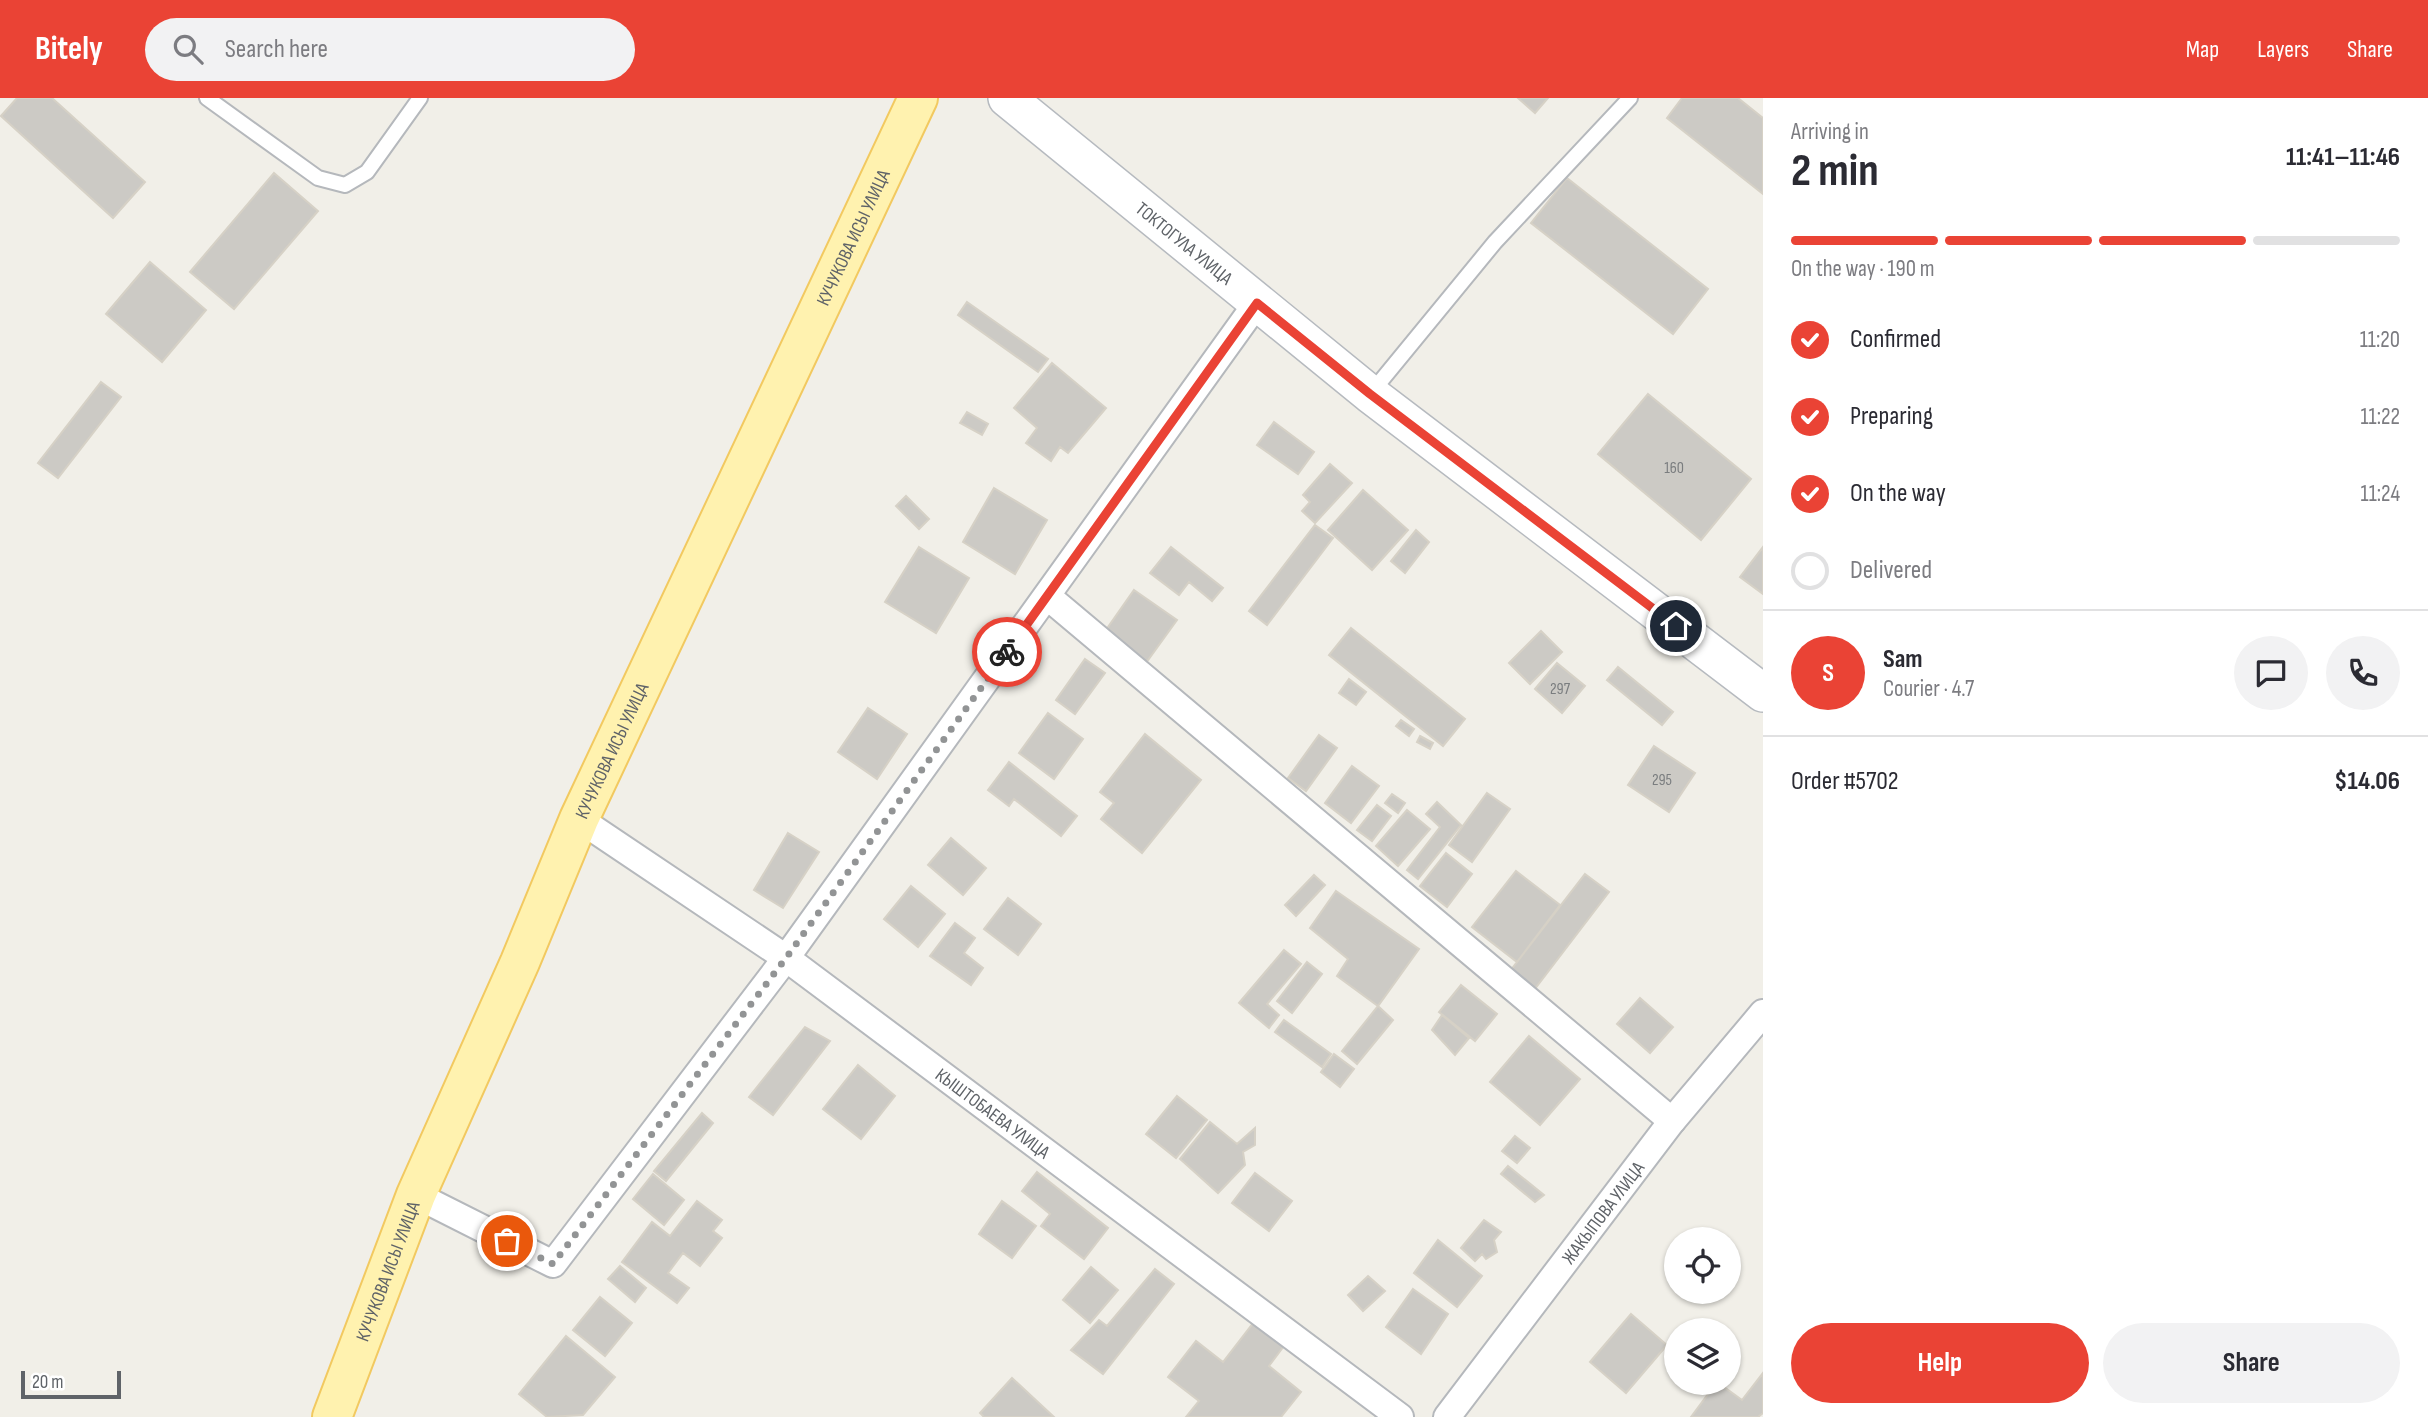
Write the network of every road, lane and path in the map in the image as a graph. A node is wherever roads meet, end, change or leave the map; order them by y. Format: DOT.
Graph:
graph roads {
  1 [pos="207,98"];
  2 [pos="420,98"];
  3 [pos="918,98"];
  4 [pos="1007,98"];
  5 [pos="1630,98"];
  6 [pos="1257,303"];
  7 [pos="1370,394"];
  8 [pos="1047,596"];
  9 [pos="1763,692"];
  10 [pos="579,819"];
  11 [pos="786,958"];
  12 [pos="1763,1013"];
  13 [pos="1672,1121"];
  14 [pos="416,1195"];
  15 [pos="332,1417"];
  16 [pos="1400,1417"];
  17 [pos="1447,1417"];
  1 -- 2 [label="lane"];
  3 -- 10 [label="main road, КУЧУКОВА ИСЫ УЛИЦА"];
  4 -- 6 [label="main road, ТОКТОГУЛА УЛИЦА"];
  5 -- 7 [label="lane"];
  6 -- 7 [label="main road, ТОКТОГУЛА УЛИЦА"];
  6 -- 8 [label="street"];
  7 -- 9 [label="main road, ТОКТОГУЛА УЛИЦА"];
  8 -- 11 [label="street"];
  8 -- 13 [label="street"];
  10 -- 11 [label="street, КЫШТОБАЕВА УЛИЦА"];
  10 -- 14 [label="main road, КУЧУКОВА ИСЫ УЛИЦА"];
  11 -- 14 [label="street"];
  11 -- 16 [label="street, КЫШТОБАЕВА УЛИЦА"];
  12 -- 13 [label="street, ЖАКЫПОВА УЛИЦА"];
  13 -- 17 [label="street, ЖАКЫПОВА УЛИЦА"];
  14 -- 15 [label="main road, КУЧУКОВА ИСЫ УЛИЦА"];
}
